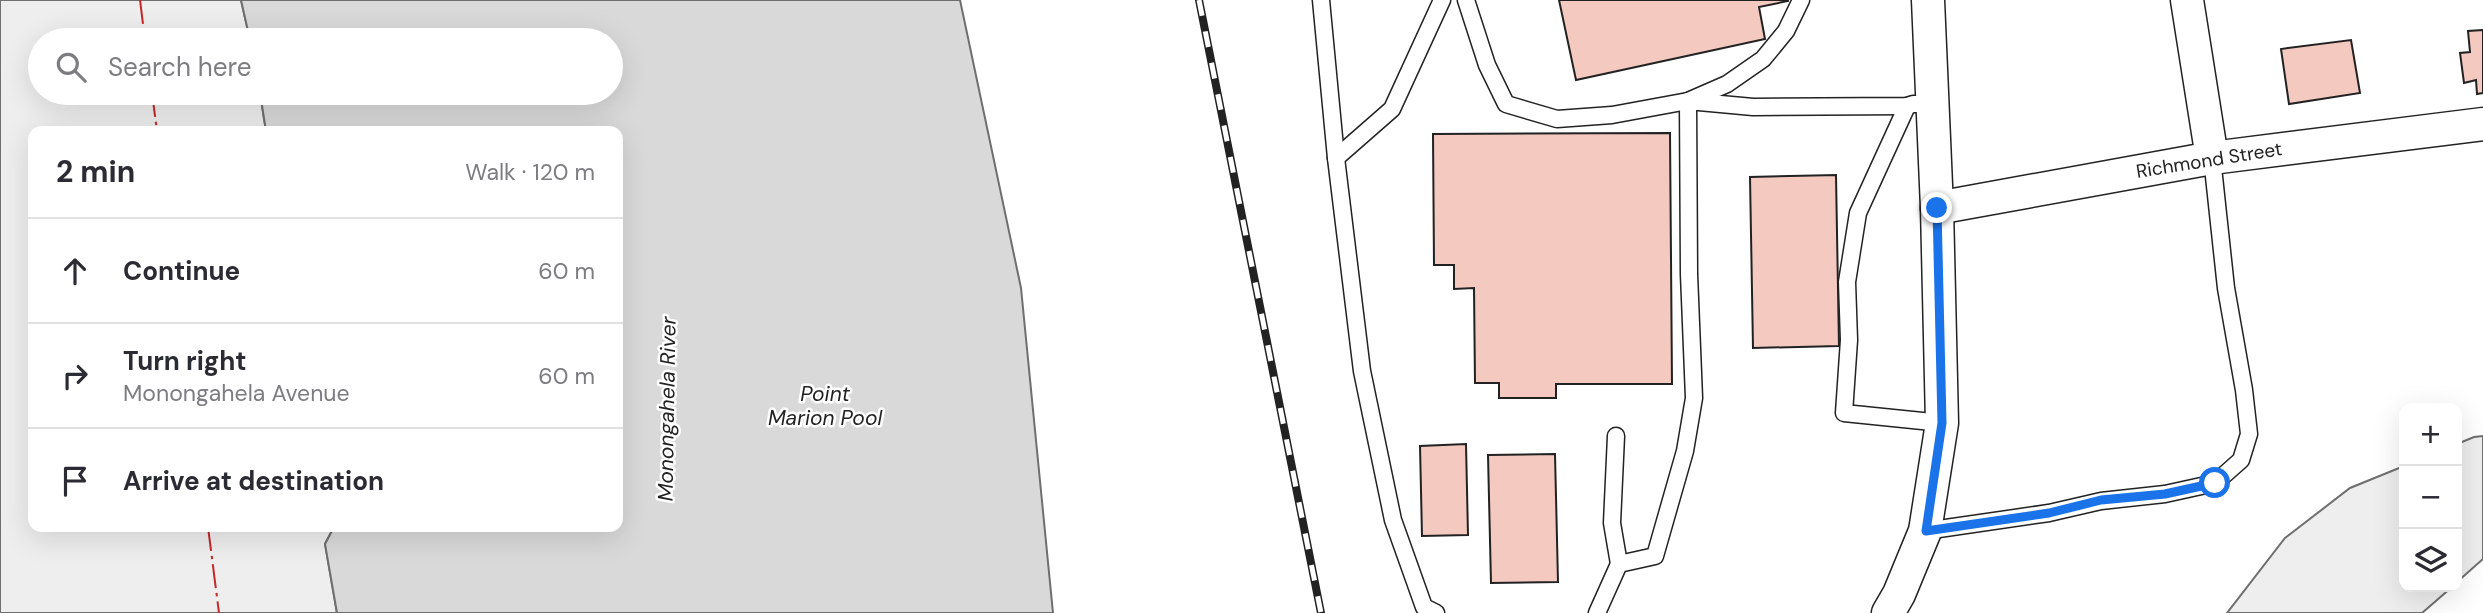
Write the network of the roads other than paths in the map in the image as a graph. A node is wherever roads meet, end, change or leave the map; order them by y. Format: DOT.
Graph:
graph roads {
  1 [pos="1321,0"];
  2 [pos="1442,0"];
  3 [pos="1466,0"];
  4 [pos="1801,0"];
  5 [pos="1927,0"];
  6 [pos="2187,0"];
  7 [pos="1688,102"];
  8 [pos="1920,105"];
  9 [pos="2483,124"];
  10 [pos="1336,158"];
  11 [pos="2212,158"];
  12 [pos="1937,208"];
  13 [pos="1942,423"];
  14 [pos="1616,436"];
  15 [pos="1926,531"];
  16 [pos="1619,565"];
  17 [pos="1436,613"];
  18 [pos="1597,613"];
  19 [pos="1888,613"];
  1 -- 10 [label="lane"];
  2 -- 10 [label="lane"];
  3 -- 7 [label="lane"];
  4 -- 7 [label="lane"];
  5 -- 8 [label="street"];
  6 -- 11 [label="street"];
  7 -- 8 [label="lane"];
  7 -- 16 [label="lane"];
  8 -- 12 [label="street"];
  8 -- 13 [label="lane"];
  9 -- 11 [label="street, Richmond Street"];
  10 -- 17 [label="lane"];
  11 -- 12 [label="street, Richmond Street"];
  11 -- 15 [label="lane"];
  12 -- 13 [label="street"];
  13 -- 15 [label="street"];
  14 -- 16 [label="lane"];
  15 -- 19 [label="street"];
  16 -- 18 [label="lane"];
}
